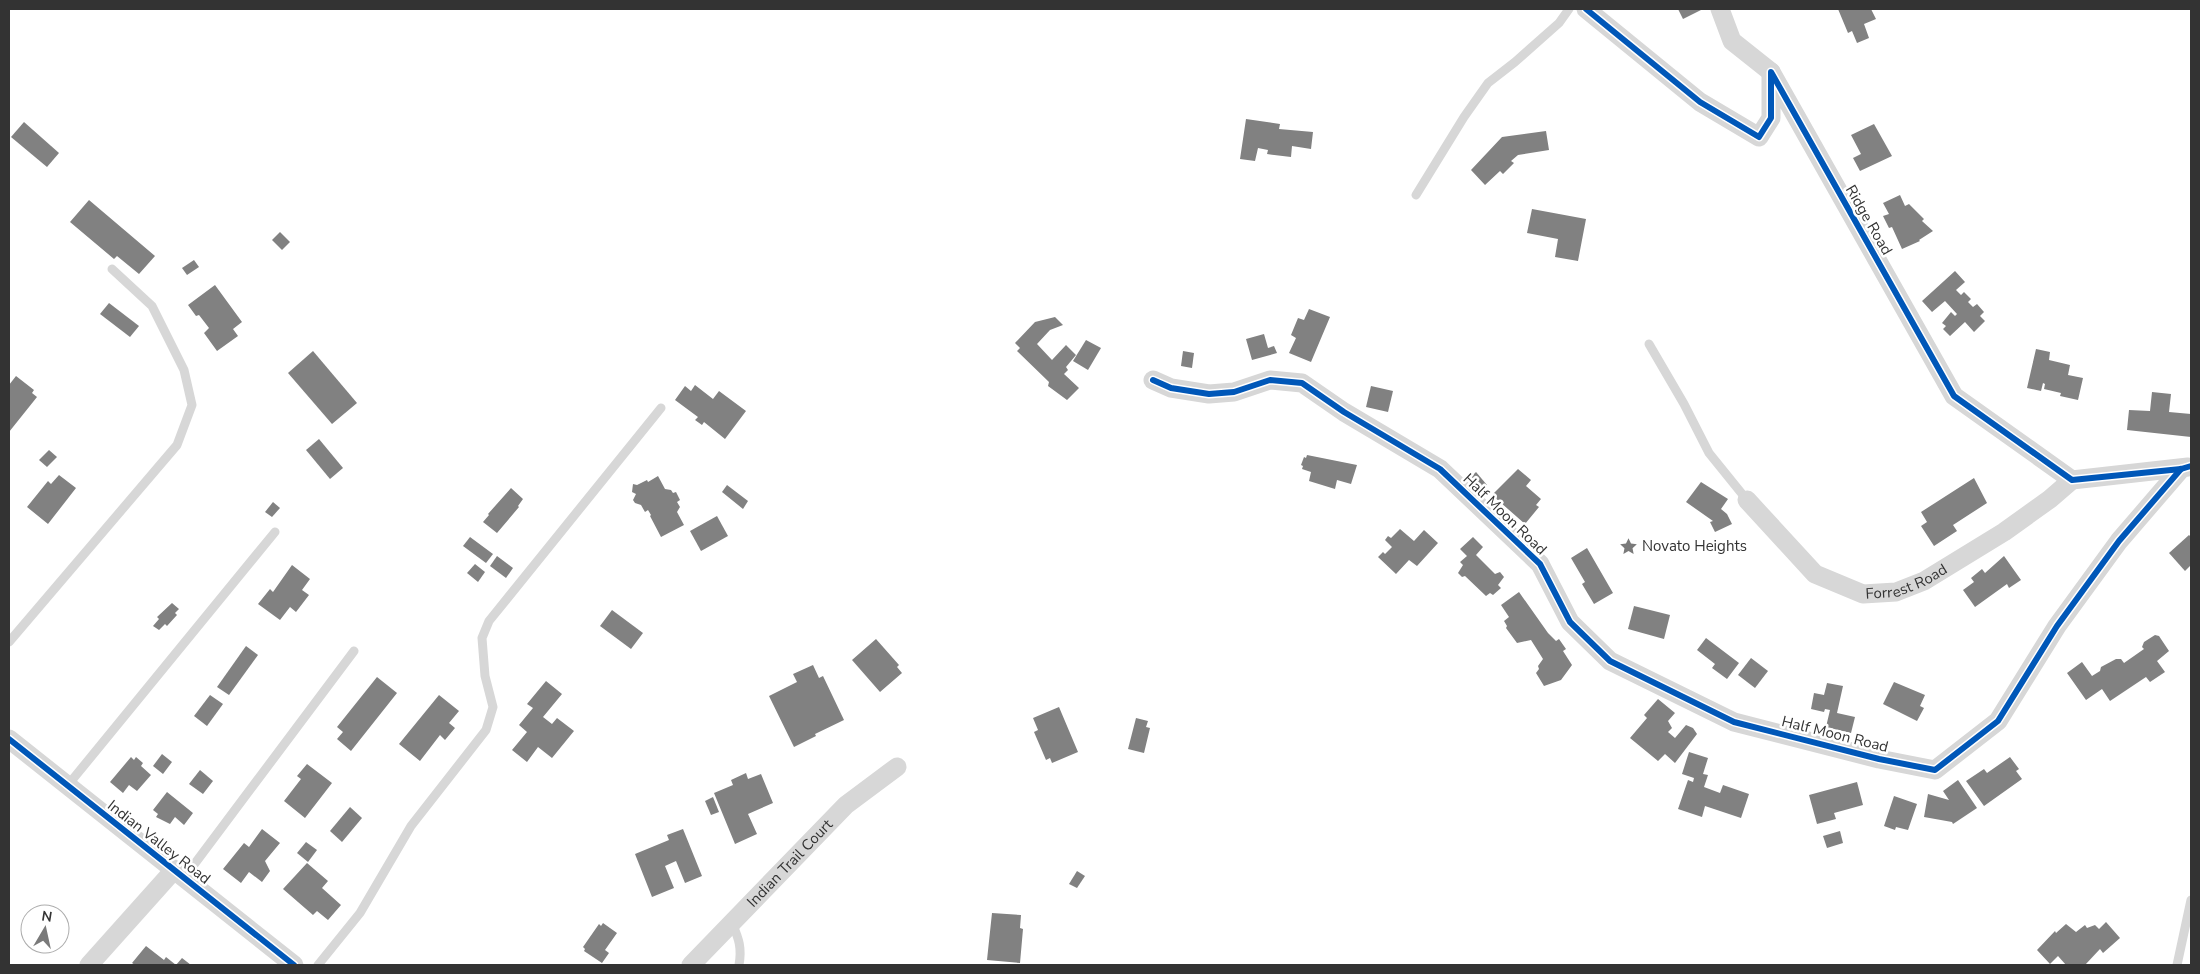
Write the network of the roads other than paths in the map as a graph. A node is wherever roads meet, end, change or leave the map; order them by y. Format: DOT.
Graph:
graph roads {
  1 [pos="1569,9"];
  2 [pos="1586,9"];
  3 [pos="1720,9"];
  4 [pos="1771,72"];
  5 [pos="1416,194"];
  6 [pos="112,269"];
  7 [pos="1649,344"];
  8 [pos="1153,380"];
  9 [pos="661,408"];
  10 [pos="2186,468"];
  11 [pos="2072,480"];
  12 [pos="1747,500"];
  13 [pos="275,532"];
  14 [pos="9,642"];
  15 [pos="354,651"];
  16 [pos="9,739"];
  17 [pos="897,767"];
  18 [pos="68,786"];
  19 [pos="179,874"];
  20 [pos="2191,900"];
  21 [pos="732,923"];
  22 [pos="89,965"];
  23 [pos="294,965"];
  24 [pos="318,965"];
  25 [pos="690,965"];
  26 [pos="739,965"];
  27 [pos="2177,965"];
  1 -- 5 [label="lane"];
  2 -- 4 [label="street"];
  3 -- 4 [label="street"];
  4 -- 11 [label="street, Ridge Road"];
  6 -- 14 [label="lane"];
  7 -- 12 [label="lane"];
  8 -- 10 [label="street, Half Moon Road"];
  9 -- 24 [label="lane"];
  10 -- 11 [label="street"];
  11 -- 12 [label="street, Forrest Road"];
  13 -- 18 [label="lane"];
  15 -- 19 [label="lane"];
  16 -- 18 [label="street, Indian Valley Road"];
  17 -- 21 [label="street, Indian Trail Court"];
  18 -- 19 [label="street, Indian Valley Road"];
  19 -- 22 [label="street"];
  19 -- 23 [label="street, Indian Valley Road"];
  20 -- 27 [label="lane"];
  21 -- 25 [label="street, Indian Trail Court"];
  21 -- 26 [label="lane"];
}
